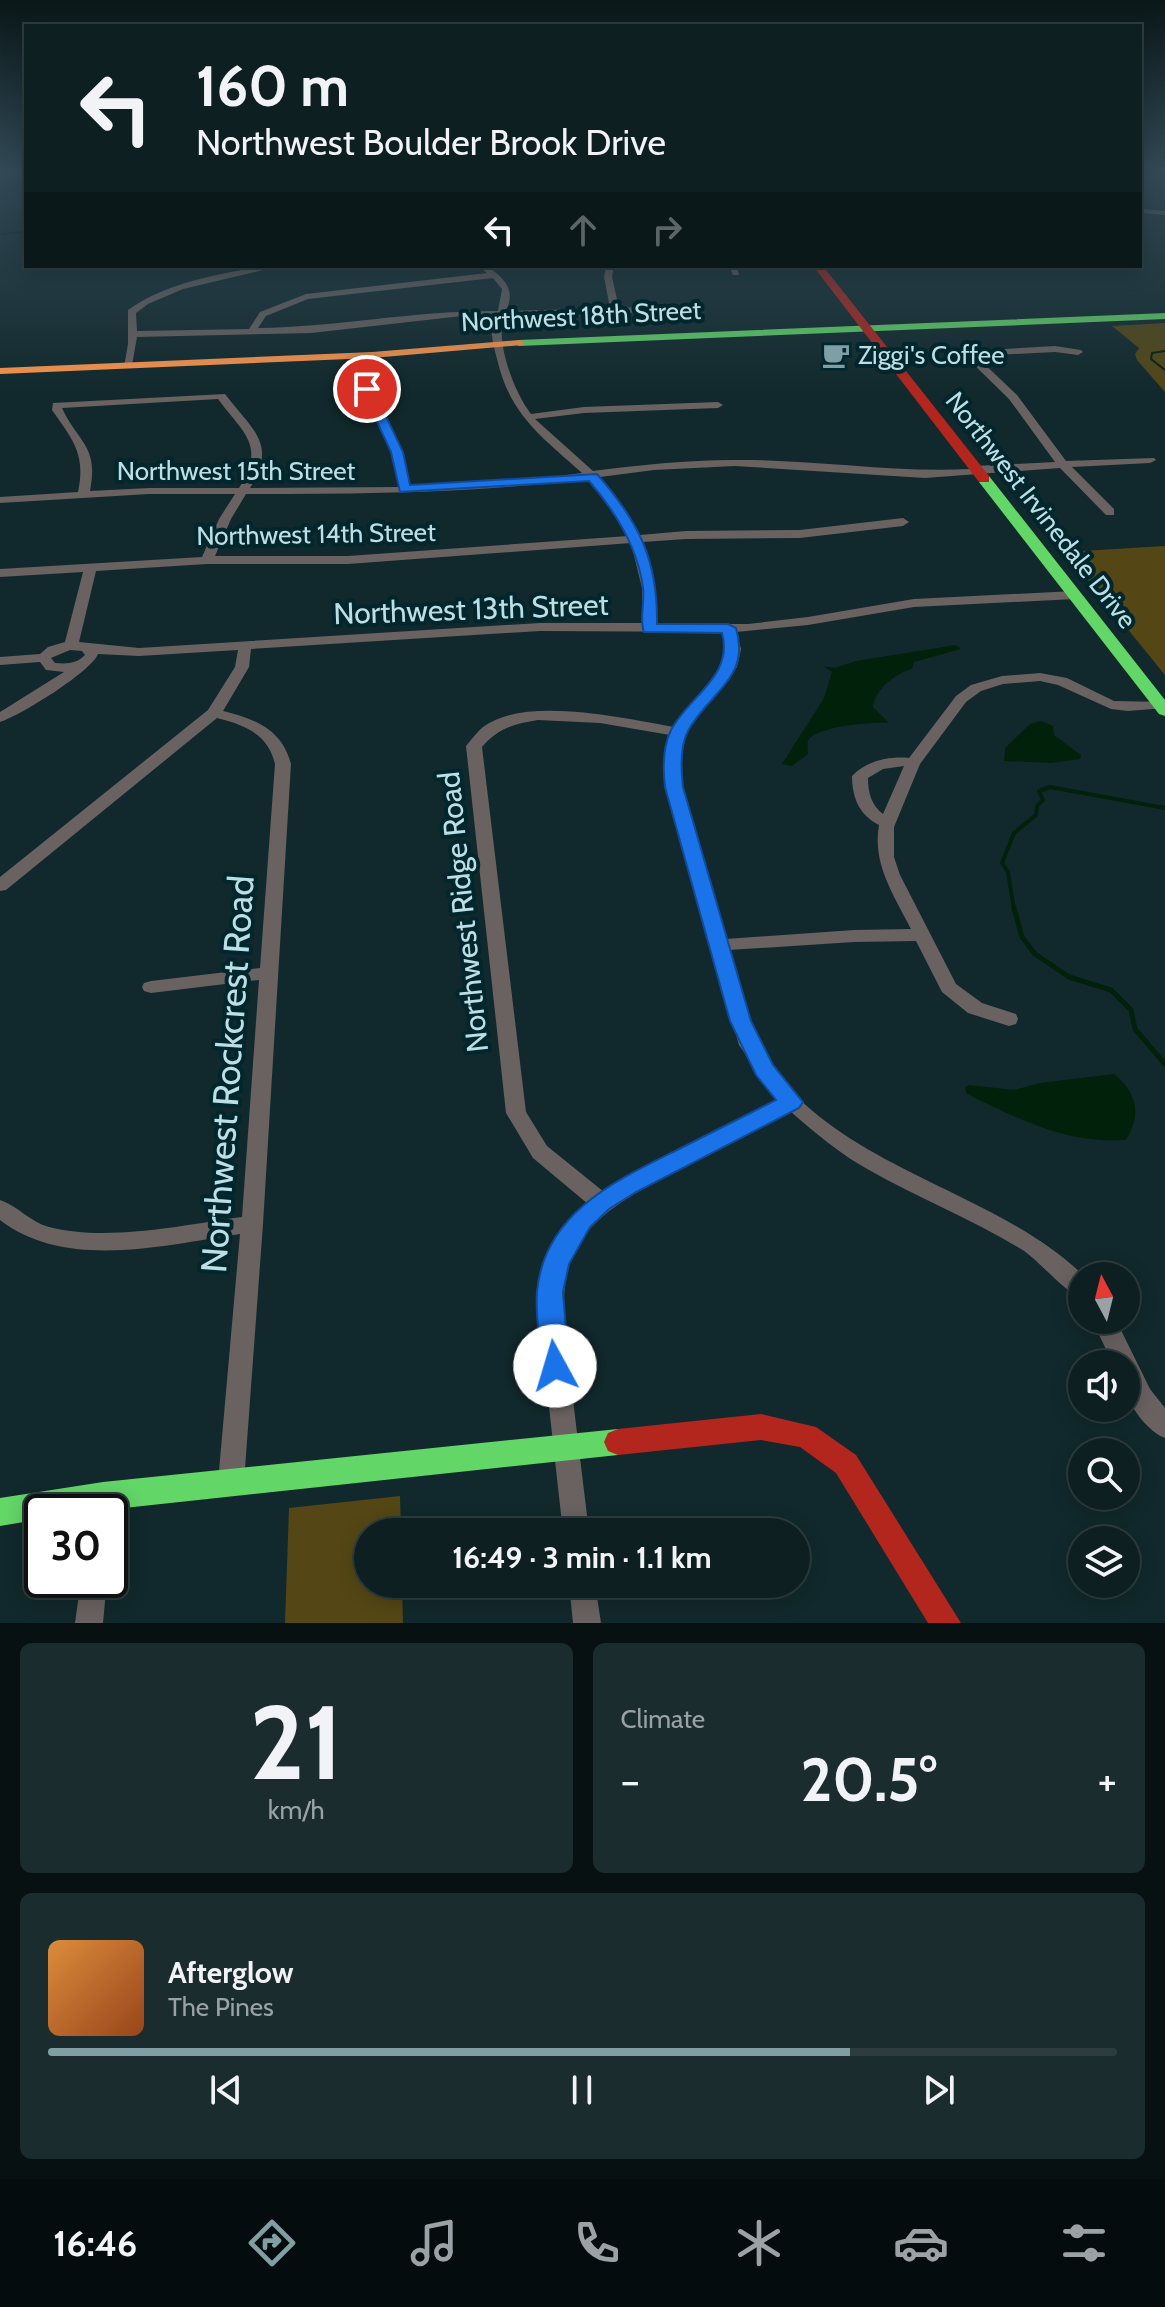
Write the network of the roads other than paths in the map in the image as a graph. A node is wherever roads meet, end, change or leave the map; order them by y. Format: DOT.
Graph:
graph roads {
  1 [pos="268,268"];
  2 [pos="485,268"];
  3 [pos="610,268"];
  4 [pos="820,268"];
  5 [pos="494,275"];
  6 [pos="678,307"];
  7 [pos="615,312"];
  8 [pos="503,313"];
  9 [pos="1165,316"];
  10 [pos="867,330"];
  11 [pos="251,332"];
  12 [pos="134,334"];
  13 [pos="498,344"];
  14 [pos="1078,352"];
  15 [pos="127,365"];
  16 [pos="0,371"];
  17 [pos="367,389"];
  18 [pos="718,405"];
  19 [pos="528,417"];
  20 [pos="1150,460"];
  21 [pos="1063,465"];
  22 [pos="976,469"];
  23 [pos="593,477"];
  24 [pos="405,490"];
  25 [pos="241,492"];
  26 [pos="83,495"];
  27 [pos="0,500"];
  28 [pos="1110,512"];
  29 [pos="903,522"];
  30 [pos="634,538"];
  31 [pos="207,560"];
  32 [pos="91,566"];
  33 [pos="0,573"];
  34 [pos="1073,592"];
  35 [pos="728,628"];
  36 [pos="649,629"];
  37 [pos="71,645"];
  38 [pos="245,646"];
  39 [pos="85,658"];
  40 [pos="0,661"];
  41 [pos="48,662"];
  42 [pos="40,691"];
  43 [pos="1163,708"];
  44 [pos="214,713"];
  45 [pos="0,718"];
  46 [pos="678,732"];
  47 [pos="913,763"];
  48 [pos="887,822"];
  49 [pos="0,886"];
  50 [pos="922,935"];
  51 [pos="719,945"];
  52 [pos="267,973"];
  53 [pos="151,987"];
  54 [pos="1009,1019"];
  55 [pos="791,1102"];
  56 [pos="601,1202"];
  57 [pos="0,1209"];
  58 [pos="252,1224"];
  59 [pos="1068,1275"];
  60 [pos="1111,1334"];
  61 [pos="1165,1427"];
  62 [pos="565,1448"];
  63 [pos="231,1482"];
  64 [pos="128,1500"];
  65 [pos="24,1510"];
  66 [pos="0,1512"];
  67 [pos="574,1518"];
  68 [pos="92,1598"];
  69 [pos="584,1598"];
  70 [pos="89,1623"];
  71 [pos="587,1623"];
  72 [pos="946,1623"];
  1 -- 12 [label="street"];
  2 -- 5 [label="street"];
  3 -- 7 [label="street"];
  4 -- 10 [label="street, Northwest Irvinedale Drive"];
  5 -- 8 [label="street"];
  5 -- 11 [label="street"];
  6 -- 7 [label="street"];
  7 -- 8 [label="street"];
  8 -- 11 [label="street"];
  8 -- 13 [label="street"];
  9 -- 10 [label="street, Northwest 18th Street"];
  10 -- 13 [label="street, Northwest 18th Street"];
  10 -- 22 [label="street, Northwest Irvinedale Drive"];
  11 -- 12 [label="street"];
  12 -- 15 [label="street"];
  13 -- 15 [label="street, Northwest 18th Street"];
  13 -- 19 [label="street"];
  14 -- 21 [label="street"];
  15 -- 16 [label="street, Northwest 18th Street"];
  17 -- 24 [label="street"];
  18 -- 19 [label="street"];
  19 -- 23 [label="street"];
  20 -- 21 [label="street, Northwest 15th Street"];
  21 -- 22 [label="street, Northwest 15th Street"];
  21 -- 28 [label="street"];
  22 -- 23 [label="street, Northwest 15th Street"];
  22 -- 34 [label="street, Northwest Irvinedale Drive"];
  23 -- 24 [label="street, Northwest 15th Street"];
  23 -- 30 [label="street"];
  24 -- 25 [label="street, Northwest 15th Street"];
  25 -- 26 [label="street, Northwest 15th Street"];
  25 -- 26 [label="street"];
  25 -- 31 [label="street"];
  26 -- 27 [label="street, Northwest 15th Street"];
  29 -- 30 [label="street, Northwest 14th Street"];
  30 -- 31 [label="street, Northwest 14th Street"];
  30 -- 36 [label="street"];
  31 -- 32 [label="street, Northwest 14th Street"];
  32 -- 33 [label="street, Northwest 14th Street"];
  32 -- 37 [label="street"];
  34 -- 35 [label="street, Northwest 13th Street"];
  34 -- 43 [label="street, Northwest Irvinedale Drive"];
  35 -- 36 [label="street, Northwest 13th Street"];
  35 -- 46 [label="street"];
  36 -- 38 [label="street, Northwest 13th Street"];
  37 -- 39 [label="street"];
  37 -- 41 [label="street"];
  38 -- 39 [label="street, Northwest 13th Street"];
  38 -- 44 [label="street"];
  39 -- 41 [label="street, Northwest 13th Street"];
  39 -- 42 [label="street"];
  40 -- 41 [label="street"];
  41 -- 42 [label="street"];
  42 -- 45 [label="street"];
  43 -- 47 [label="street"];
  44 -- 49 [label="street"];
  44 -- 52 [label="street, Northwest Rockcrest Road"];
  46 -- 51 [label="street"];
  46 -- 56 [label="street, Northwest Ridge Road"];
  47 -- 48 [label="street"];
  47 -- 48 [label="street"];
  48 -- 50 [label="street"];
  50 -- 51 [label="street"];
  50 -- 54 [label="street"];
  51 -- 55 [label="street"];
  52 -- 53 [label="street"];
  52 -- 58 [label="street, Northwest Rockcrest Road"];
  55 -- 56 [label="street"];
  55 -- 59 [label="street"];
  56 -- 62 [label="street"];
  57 -- 58 [label="street"];
  58 -- 63 [label="street, Northwest Rockcrest Road"];
  60 -- 61 [label="street"];
  62 -- 63 [label="street"];
  62 -- 67 [label="street"];
  62 -- 72 [label="street"];
  63 -- 64 [label="street"];
  65 -- 66 [label="street"];
  68 -- 70 [label="street"];
  69 -- 71 [label="street"];
}
